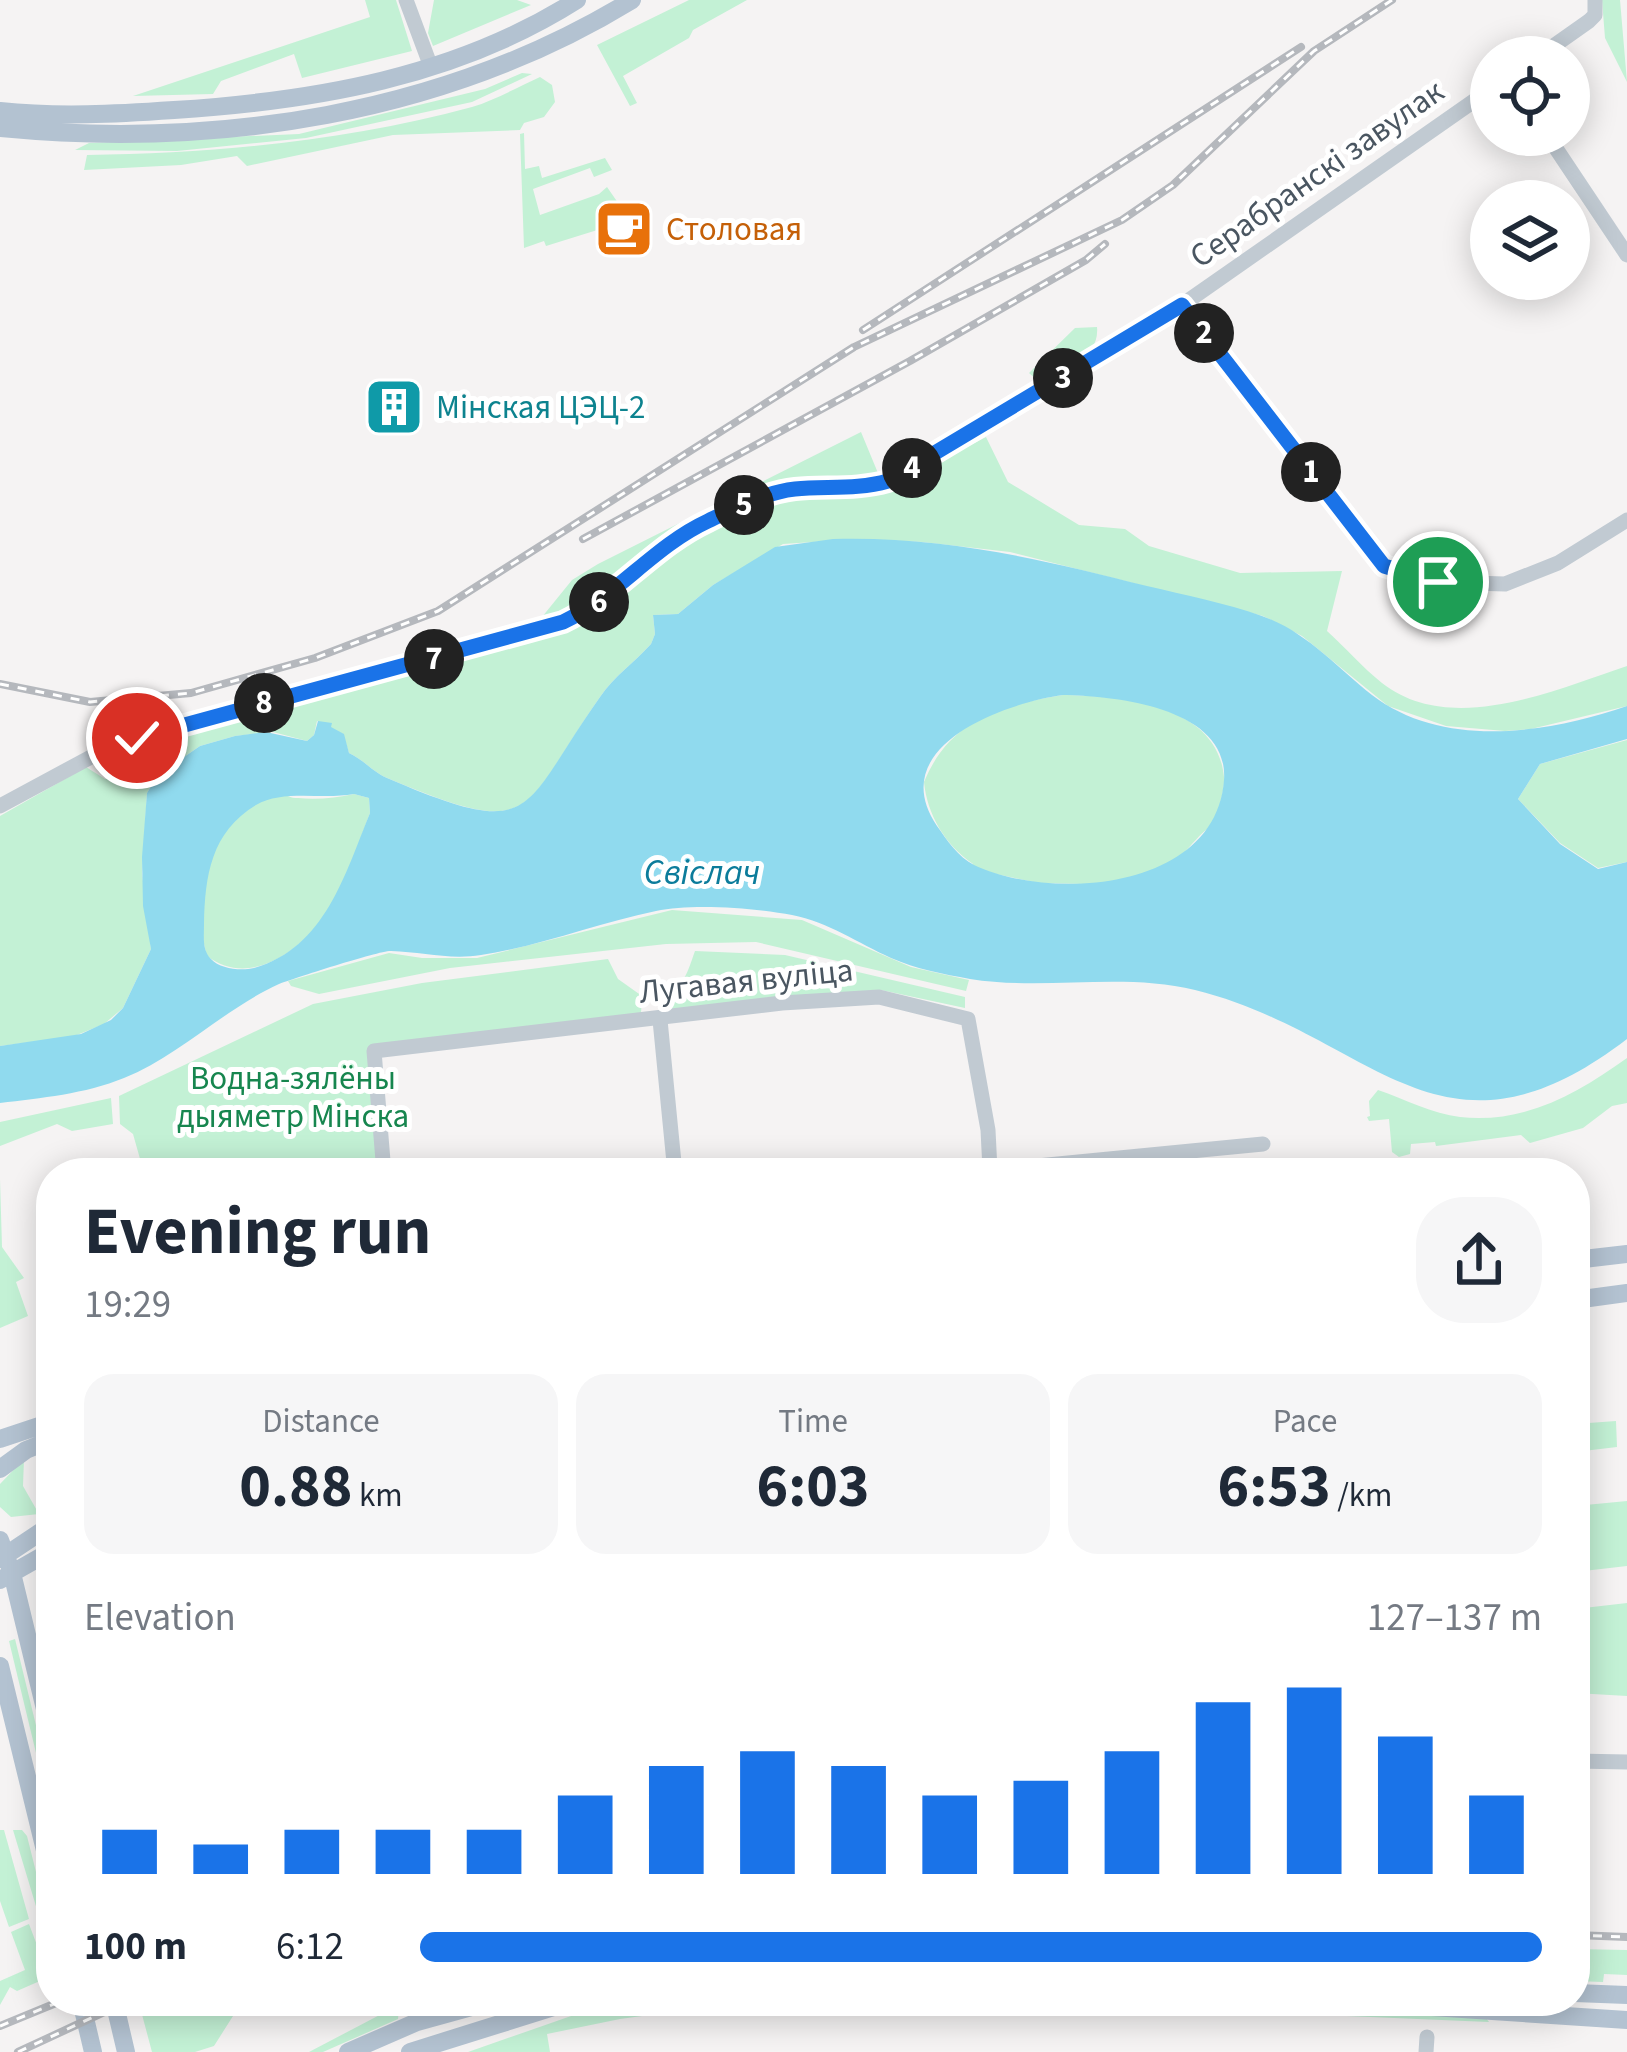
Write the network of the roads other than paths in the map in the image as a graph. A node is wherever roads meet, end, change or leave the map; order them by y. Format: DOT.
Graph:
graph roads {
  1 [pos="406,0"];
  2 [pos="632,0"];
  3 [pos="1595,0"];
  4 [pos="573,3"];
  5 [pos="580,28"];
  6 [pos="1568,36"];
  7 [pos="431,67"];
  8 [pos="437,89"];
  9 [pos="1470,104"];
  10 [pos="0,110"];
  11 [pos="0,128"];
  12 [pos="1560,156"];
  13 [pos="1627,255"];
  14 [pos="1182,305"];
  15 [pos="1627,520"];
  16 [pos="0,806"];
  17 [pos="660,1020"];
  18 [pos="1263,1144"];
  19 [pos="383,1158"];
  20 [pos="674,1158"];
  21 [pos="989,1158"];
  22 [pos="1116,1158"];
  23 [pos="1627,1254"];
  24 [pos="1590,1258"];
  25 [pos="1627,1293"];
  26 [pos="1590,1298"];
  27 [pos="36,1427"];
  28 [pos="0,1438"];
  29 [pos="36,1446"];
  30 [pos="0,1469"];
  31 [pos="36,1537"];
  32 [pos="36,1554"];
  33 [pos="4,1561"];
  34 [pos="0,1666"];
  35 [pos="36,1679"];
  36 [pos="1590,1761"];
  37 [pos="1627,1762"];
  38 [pos="36,1814"];
  39 [pos="1590,1994"];
  40 [pos="1627,1995"];
  41 [pos="85,2016"];
  42 [pos="118,2016"];
  43 [pos="439,2016"];
  44 [pos="529,2016"];
  45 [pos="1567,2016"];
  46 [pos="1627,2020"];
  47 [pos="417,2022"];
  48 [pos="435,2048"];
  49 [pos="93,2052"];
  50 [pos="126,2052"];
  51 [pos="348,2052"];
  52 [pos="410,2052"];
  1 -- 7 [label="street"];
  2 -- 5 [label="main road"];
  3 -- 6 [label="street"];
  4 -- 5 [label="main road"];
  4 -- 7 [label="main road"];
  5 -- 8 [label="main road"];
  7 -- 8 [label="main road"];
  7 -- 10 [label="main road"];
  8 -- 11 [label="main road"];
  9 -- 14 [label="street, Серабранскі завулак"];
  12 -- 13 [label="street"];
  14 -- 15 [label="street"];
  14 -- 16 [label="street, Серабранскі завулак"];
  17 -- 19 [label="street, Лугавая вуліца"];
  17 -- 20 [label="street"];
  17 -- 21 [label="street, Лугавая вуліца"];
  18 -- 22 [label="street"];
  23 -- 24 [label="main road"];
  25 -- 26 [label="main road"];
  27 -- 28 [label="main road"];
  29 -- 30 [label="main road"];
  31 -- 33 [label="main road"];
  32 -- 33 [label="main road"];
  33 -- 35 [label="main road"];
  34 -- 38 [label="main road"];
  36 -- 37 [label="street"];
  39 -- 40 [label="main road"];
  41 -- 49 [label="main road"];
  42 -- 50 [label="main road"];
  43 -- 47 [label="main road"];
  44 -- 48 [label="main road"];
  45 -- 46 [label="main road"];
  47 -- 48 [label="street"];
  47 -- 51 [label="main road"];
  48 -- 52 [label="main road"];
}
